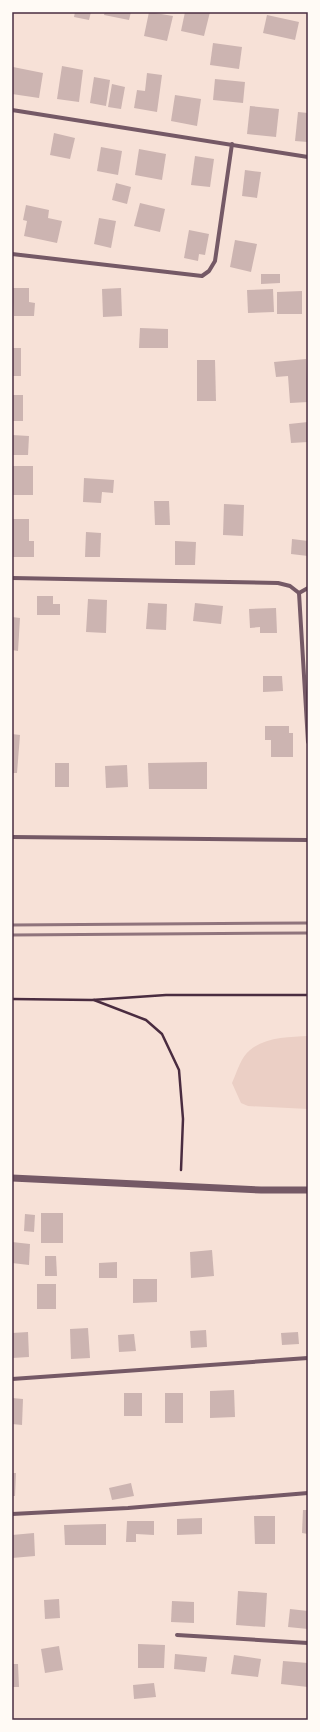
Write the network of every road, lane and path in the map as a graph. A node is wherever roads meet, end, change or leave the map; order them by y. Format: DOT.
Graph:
graph roads {
  1 [pos="12,110"];
  2 [pos="232,144"];
  3 [pos="308,157"];
  4 [pos="12,254"];
  5 [pos="12,578"];
  6 [pos="308,588"];
  7 [pos="299,592"];
  8 [pos="308,742"];
  9 [pos="12,838"];
  10 [pos="308,840"];
  11 [pos="308,995"];
  12 [pos="12,999"];
  13 [pos="92,1000"];
  14 [pos="181,1170"];
  15 [pos="12,1178"];
  16 [pos="308,1190"];
  17 [pos="308,1358"];
  18 [pos="12,1379"];
  19 [pos="308,1493"];
  20 [pos="12,1514"];
  21 [pos="178,1636"];
  22 [pos="308,1643"];
  1 -- 2 [label="street"];
  2 -- 3 [label="street"];
  2 -- 4 [label="street"];
  5 -- 7 [label="street"];
  6 -- 7 [label="street"];
  7 -- 8 [label="street"];
  9 -- 10 [label="street"];
  11 -- 13 [label="path"];
  12 -- 13 [label="path"];
  13 -- 14 [label="path"];
  15 -- 16 [label="street"];
  17 -- 18 [label="street"];
  19 -- 20 [label="street"];
  21 -- 22 [label="street"];
}
